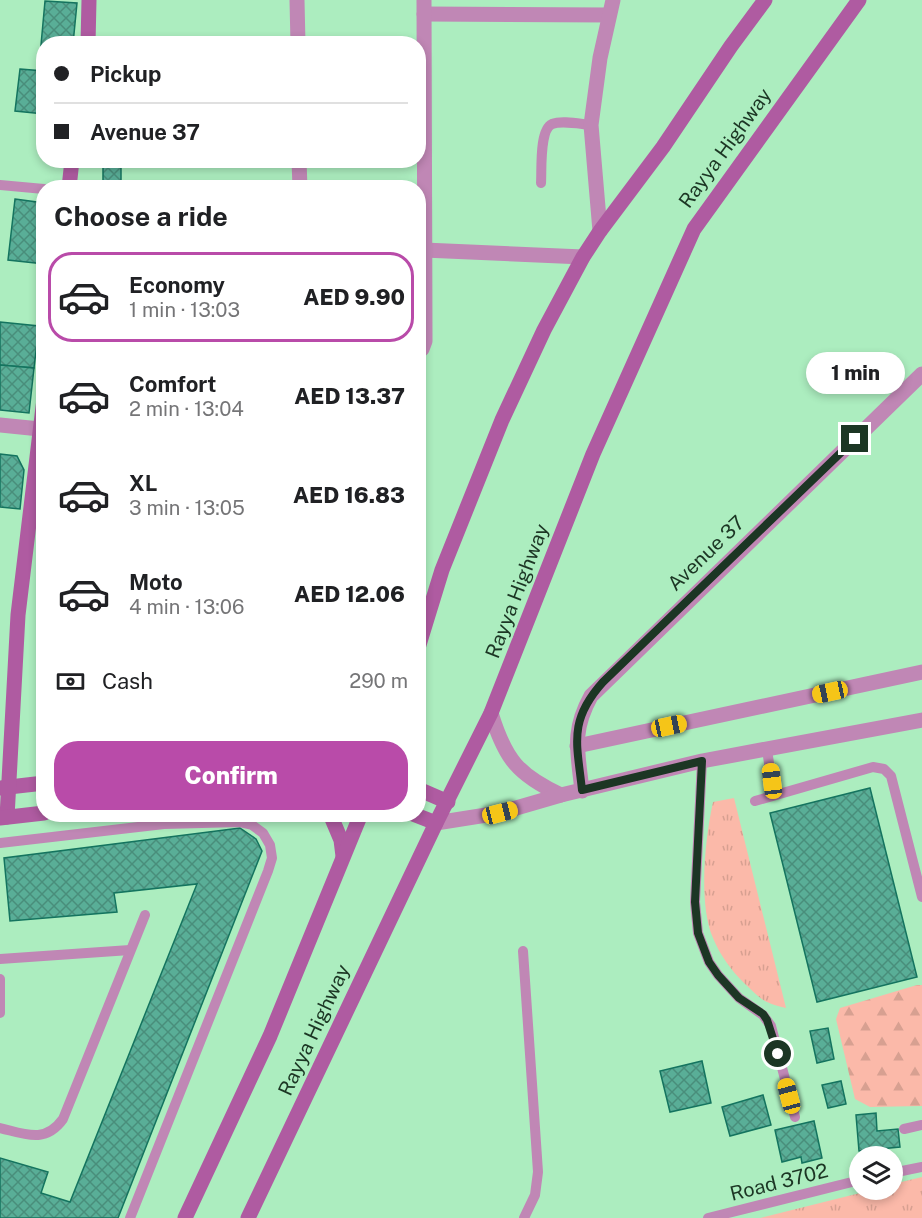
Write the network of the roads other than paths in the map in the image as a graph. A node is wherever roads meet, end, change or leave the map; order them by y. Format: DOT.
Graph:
graph roads {
  1 [pos="89,0"];
  2 [pos="297,0"];
  3 [pos="765,0"];
  4 [pos="858,0"];
  5 [pos="424,7"];
  6 [pos="611,7"];
  7 [pos="88,36"];
  8 [pos="298,36"];
  9 [pos="423,36"];
  10 [pos="591,125"];
  11 [pos="541,183"];
  12 [pos="0,185"];
  13 [pos="36,188"];
  14 [pos="600,231"];
  15 [pos="426,250"];
  16 [pos="583,257"];
  17 [pos="922,374"];
  18 [pos="0,425"];
  19 [pos="36,429"];
  20 [pos="36,463"];
  21 [pos="426,622"];
  22 [pos="922,672"];
  23 [pos="491,713"];
  24 [pos="922,720"];
  25 [pos="577,746"];
  26 [pos="768,750"];
  27 [pos="702,761"];
  28 [pos="36,784"];
  29 [pos="4,788"];
  30 [pos="582,790"];
  31 [pos="426,792"];
  32 [pos="561,795"];
  33 [pos="774,795"];
  34 [pos="755,801"];
  35 [pos="448,802"];
  36 [pos="36,814"];
  37 [pos="3,817"];
  38 [pos="426,819"];
  39 [pos="333,822"];
  40 [pos="358,822"];
  41 [pos="436,823"];
  42 [pos="0,843"];
  43 [pos="343,856"];
  44 [pos="922,897"];
  45 [pos="145,915"];
  46 [pos="130,950"];
  47 [pos="523,951"];
  48 [pos="0,959"];
  49 [pos="0,979"];
  50 [pos="0,1013"];
  51 [pos="795,1117"];
  52 [pos="922,1125"];
  53 [pos="0,1128"];
  54 [pos="904,1129"];
  55 [pos="922,1167"];
  56 [pos="903,1171"];
  57 [pos="849,1183"];
  58 [pos="130,1218"];
  59 [pos="185,1218"];
  60 [pos="248,1218"];
  61 [pos="524,1218"];
  62 [pos="708,1218"];
  1 -- 7 [label="main road"];
  2 -- 8 [label="street"];
  3 -- 14 [label="main road"];
  4 -- 23 [label="main road, Rayya Highway"];
  5 -- 6 [label="street"];
  5 -- 9 [label="street"];
  6 -- 10 [label="street"];
  10 -- 11 [label="lane"];
  10 -- 14 [label="street"];
  12 -- 13 [label="lane"];
  14 -- 16 [label="main road"];
  15 -- 16 [label="street"];
  16 -- 21 [label="main road"];
  17 -- 25 [label="street, Avenue 37"];
  18 -- 19 [label="street"];
  20 -- 29 [label="main road"];
  22 -- 25 [label="street"];
  23 -- 32 [label="street"];
  23 -- 35 [label="main road, Rayya Highway"];
  24 -- 26 [label="street"];
  25 -- 30 [label="street, Avenue 37"];
  26 -- 27 [label="street"];
  26 -- 33 [label="lane"];
  27 -- 30 [label="street"];
  27 -- 51 [label="lane"];
  28 -- 29 [label="main road"];
  29 -- 37 [label="main road"];
  30 -- 32 [label="street"];
  31 -- 35 [label="main road"];
  32 -- 41 [label="street"];
  33 -- 34 [label="lane"];
  33 -- 44 [label="lane"];
  35 -- 41 [label="main road, Rayya Highway"];
  36 -- 37 [label="main road"];
  38 -- 41 [label="main road"];
  39 -- 43 [label="main road"];
  40 -- 43 [label="main road, Rayya Highway"];
  41 -- 60 [label="main road, Rayya Highway"];
  42 -- 58 [label="lane"];
  43 -- 59 [label="main road, Rayya Highway"];
  45 -- 46 [label="lane"];
  46 -- 48 [label="lane"];
  46 -- 53 [label="lane"];
  47 -- 61 [label="lane"];
  49 -- 50 [label="lane"];
  52 -- 54 [label="lane"];
  55 -- 56 [label="lane"];
  57 -- 62 [label="lane, Road 3702"];
}
